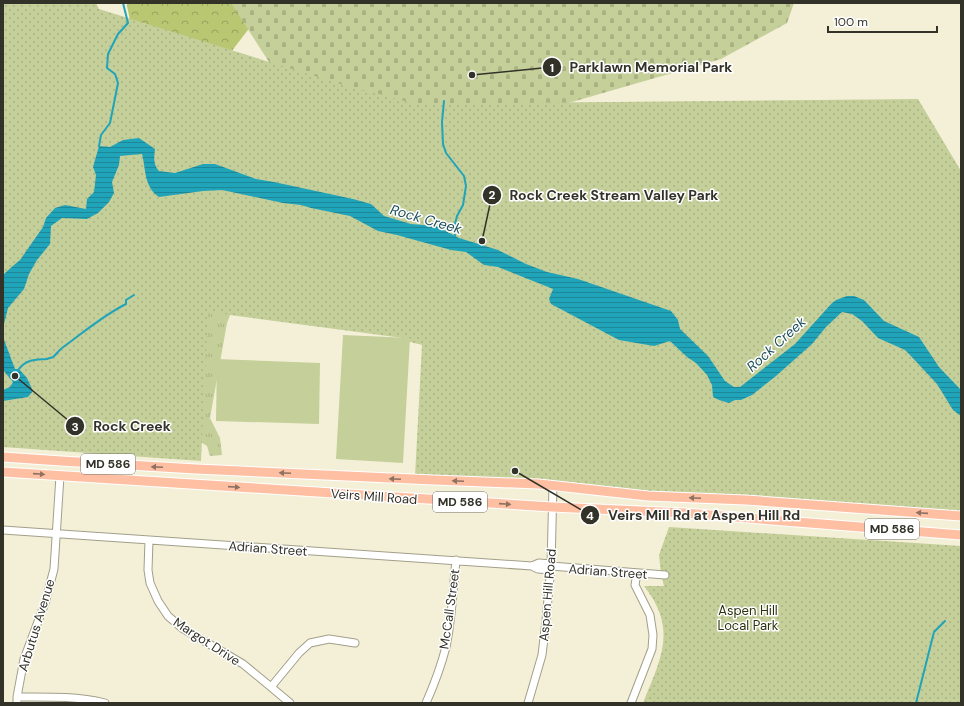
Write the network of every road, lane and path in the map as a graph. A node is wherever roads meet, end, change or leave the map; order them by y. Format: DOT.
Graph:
graph roads {
  1 [pos="3,457"];
  2 [pos="20,458"];
  3 [pos="3,472"];
  4 [pos="18,473"];
  5 [pos="60,476"];
  6 [pos="553,485"];
  7 [pos="552,507"];
  8 [pos="961,516"];
  9 [pos="3,530"];
  10 [pos="56,533"];
  11 [pos="961,535"];
  12 [pos="149,540"];
  13 [pos="456,560"];
  14 [pos="551,567"];
  15 [pos="637,573"];
  16 [pos="665,574"];
  17 [pos="355,643"];
  18 [pos="271,686"];
  19 [pos="17,700"];
  20 [pos="105,703"];
  21 [pos="290,703"];
  22 [pos="426,703"];
  23 [pos="528,703"];
  24 [pos="631,703"];
  1 -- 2 [label="main road, Veirs Mill Road / MD 586"];
  2 -- 4 [label="main road"];
  6 -- 2 [label="main road, Veirs Mill Road / MD 586, one-way"];
  3 -- 4 [label="main road, Veirs Mill Road / MD 586"];
  4 -- 5 [label="main road, Veirs Mill Road / MD 586, one-way"];
  5 -- 7 [label="main road, Veirs Mill Road / MD 586, one-way"];
  5 -- 10 [label="street, Arbutus Avenue"];
  6 -- 7 [label="street, Aspen Hill Road"];
  8 -- 6 [label="main road, Veirs Mill Road / MD 586, one-way"];
  7 -- 11 [label="main road, Veirs Mill Road / MD 586"];
  7 -- 14 [label="street, Aspen Hill Road"];
  9 -- 10 [label="street, Adrian Street"];
  10 -- 12 [label="street, Adrian Street"];
  10 -- 19 [label="street, Arbutus Avenue"];
  12 -- 13 [label="street, Adrian Street"];
  12 -- 18 [label="street, Margot Drive"];
  13 -- 14 [label="street, Adrian Street"];
  13 -- 22 [label="street, McCall Street"];
  14 -- 15 [label="street, Adrian Street"];
  14 -- 23 [label="street, Aspen Hill Road"];
  15 -- 16 [label="street, Adrian Street"];
  15 -- 24 [label="street"];
  17 -- 18 [label="street"];
  18 -- 21 [label="street, Margot Drive"];
  19 -- 20 [label="street"];
}
